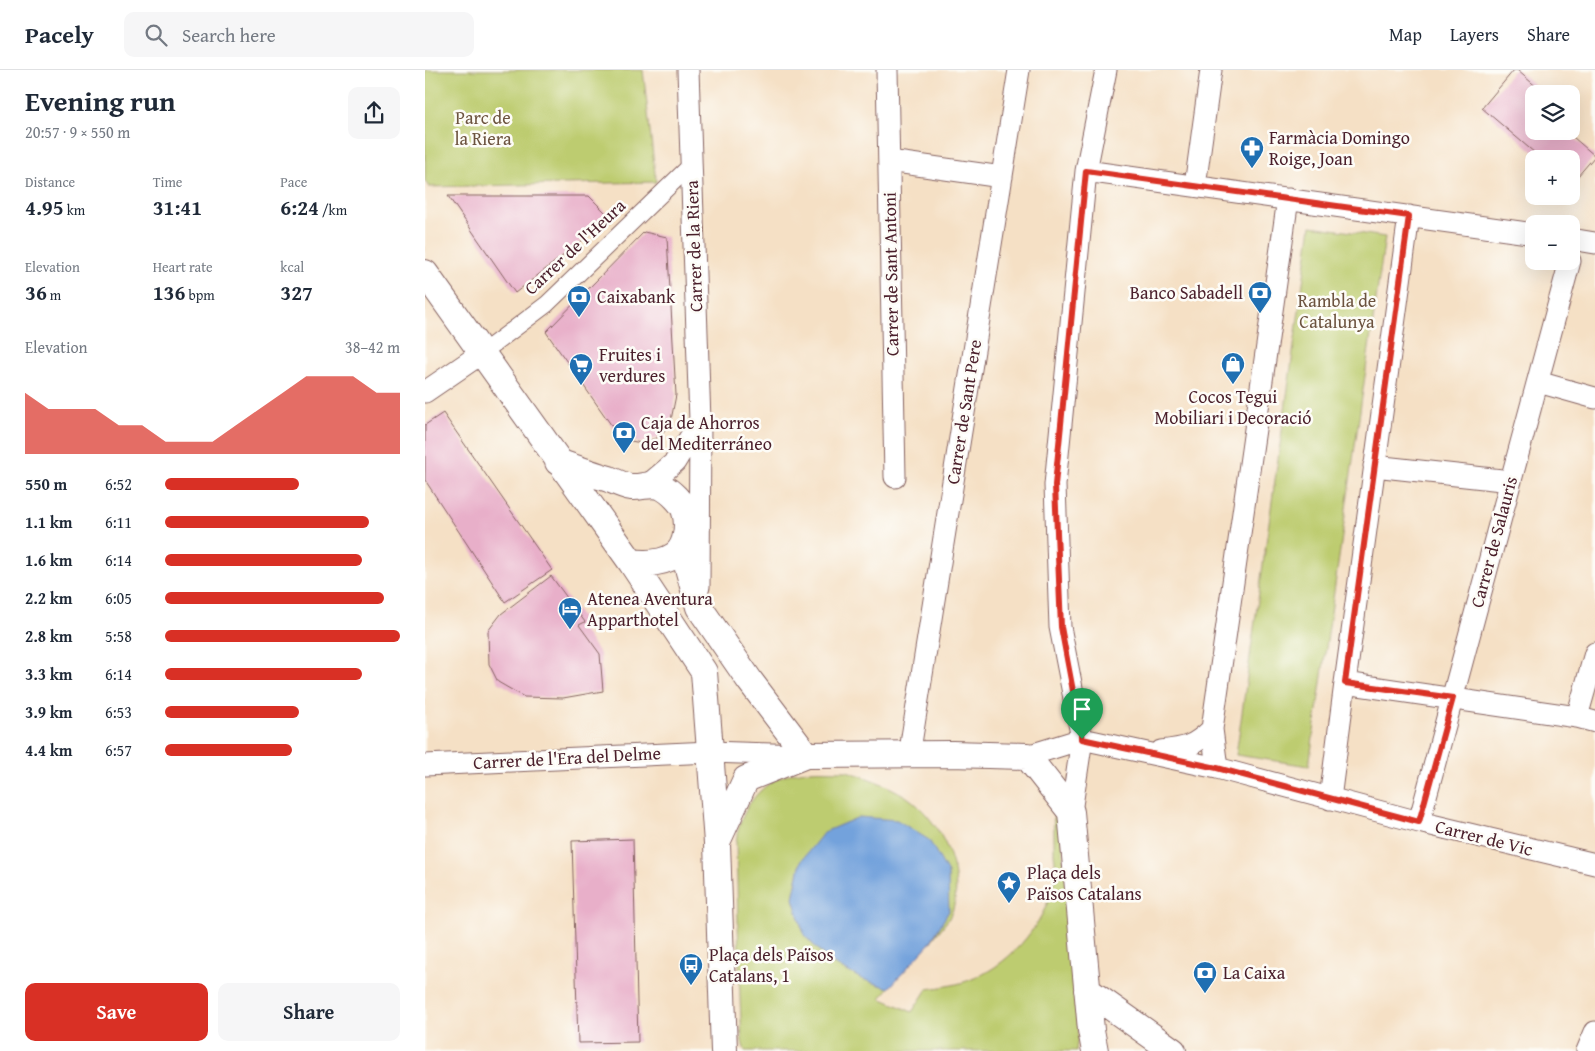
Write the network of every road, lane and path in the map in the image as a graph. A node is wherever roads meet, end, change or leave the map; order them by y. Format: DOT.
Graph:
graph roads {
  1 [pos="688,70"];
  2 [pos="887,70"];
  3 [pos="1019,70"];
  4 [pos="1106,70"];
  5 [pos="1211,70"];
  6 [pos="889,161"];
  7 [pos="691,165"];
  8 [pos="1086,171"];
  9 [pos="1001,177"];
  10 [pos="1195,186"];
  11 [pos="1288,199"];
  12 [pos="1409,216"];
  13 [pos="1525,233"];
  14 [pos="1568,270"];
  15 [pos="425,273"];
  16 [pos="482,353"];
  17 [pos="1537,382"];
  18 [pos="425,392"];
  19 [pos="1595,398"];
  20 [pos="700,421"];
  21 [pos="558,462"];
  22 [pos="1374,466"];
  23 [pos="895,477"];
  24 [pos="1511,481"];
  25 [pos="640,486"];
  26 [pos="611,535"];
  27 [pos="682,547"];
  28 [pos="631,562"];
  29 [pos="699,607"];
  30 [pos="1595,653"];
  31 [pos="1345,683"];
  32 [pos="1453,698"];
  33 [pos="1586,719"];
  34 [pos="1212,729"];
  35 [pos="1082,739"];
  36 [pos="710,752"];
  37 [pos="1149,753"];
  38 [pos="911,754"];
  39 [pos="806,755"];
  40 [pos="1027,756"];
  41 [pos="425,764"];
  42 [pos="1217,768"];
  43 [pos="1330,799"];
  44 [pos="1071,812"];
  45 [pos="1419,822"];
  46 [pos="717,843"];
  47 [pos="1595,864"];
  48 [pos="1087,990"];
  49 [pos="1595,1032"];
  50 [pos="1090,1044"];
  51 [pos="723,1051"];
  52 [pos="1173,1051"];
  53 [pos="1587,1051"];
  1 -- 7 [label="street, Carrer de la Riera"];
  2 -- 6 [label="street, Carrer de Sant Antoni"];
  3 -- 9 [label="street, Carrer de Sant Pere"];
  4 -- 8 [label="street"];
  5 -- 10 [label="street"];
  6 -- 9 [label="street"];
  6 -- 23 [label="street, Carrer de Sant Antoni"];
  7 -- 16 [label="street, Carrer de l'Heura"];
  7 -- 20 [label="street, Carrer de la Riera"];
  8 -- 10 [label="street"];
  8 -- 35 [label="street"];
  9 -- 38 [label="street, Carrer de Sant Pere"];
  10 -- 11 [label="street"];
  11 -- 12 [label="street"];
  11 -- 34 [label="street"];
  12 -- 13 [label="street"];
  12 -- 22 [label="street"];
  14 -- 17 [label="street, Carrer de Salauris"];
  15 -- 16 [label="street"];
  16 -- 18 [label="street"];
  16 -- 21 [label="street"];
  17 -- 19 [label="street"];
  17 -- 24 [label="street, Carrer de Salauris"];
  20 -- 25 [label="street"];
  20 -- 29 [label="street, Carrer de la Riera"];
  21 -- 25 [label="street"];
  21 -- 26 [label="street"];
  22 -- 24 [label="street"];
  22 -- 31 [label="street"];
  24 -- 32 [label="street, Carrer de Salauris"];
  25 -- 26 [label="street"];
  25 -- 27 [label="street"];
  26 -- 28 [label="street"];
  27 -- 28 [label="street"];
  27 -- 29 [label="street"];
  28 -- 36 [label="street"];
  29 -- 39 [label="street"];
  30 -- 33 [label="street"];
  31 -- 32 [label="street"];
  31 -- 43 [label="street"];
  32 -- 33 [label="street"];
  32 -- 45 [label="street, Carrer de Salauris"];
  34 -- 37 [label="street"];
  34 -- 42 [label="street"];
  35 -- 37 [label="street, Carrer de Vic"];
  35 -- 40 [label="street"];
  35 -- 44 [label="street"];
  36 -- 39 [label="street"];
  36 -- 41 [label="street, Carrer de l'Era del Delme"];
  36 -- 46 [label="street"];
  37 -- 42 [label="street, Carrer de Vic"];
  38 -- 39 [label="street"];
  38 -- 40 [label="street"];
  39 -- 46 [label="street"];
  40 -- 44 [label="street"];
  42 -- 43 [label="street, Carrer de Vic"];
  43 -- 45 [label="street, Carrer de Vic"];
  44 -- 48 [label="street"];
  45 -- 47 [label="street, Carrer de Vic"];
  46 -- 51 [label="street"];
  48 -- 50 [label="street"];
  48 -- 52 [label="street"];
  49 -- 53 [label="street"];
}
